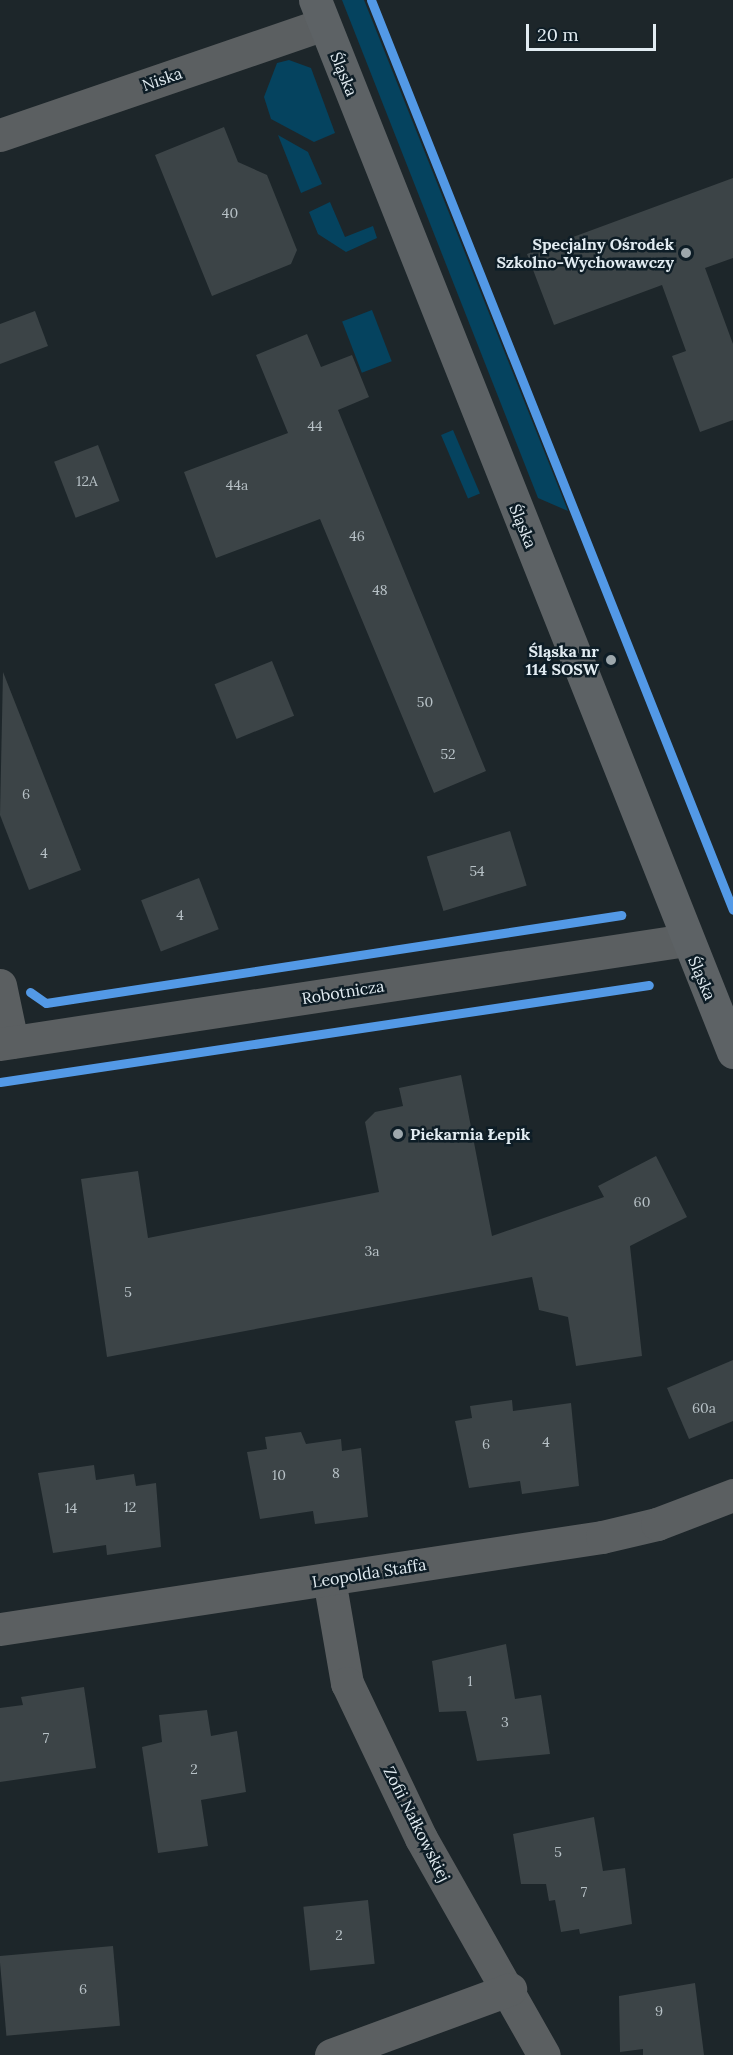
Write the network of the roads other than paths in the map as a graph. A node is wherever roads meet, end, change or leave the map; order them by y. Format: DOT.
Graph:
graph roads {
  1 [pos="320,12"];
  2 [pos="0,135"];
  3 [pos="686,940"];
  4 [pos="0,985"];
  5 [pos="6,1043"];
  6 [pos="733,1052"];
  7 [pos="733,1495"];
  8 [pos="329,1579"];
  9 [pos="0,1629"];
  10 [pos="510,1989"];
  11 [pos="331,2055"];
  12 [pos="544,2055"];
  1 -- 2 [label="street, Niska"];
  1 -- 3 [label="street, Śląska"];
  3 -- 5 [label="street, Robotnicza"];
  3 -- 6 [label="street, Śląska"];
  4 -- 5 [label="street"];
  7 -- 8 [label="street, Leopolda Staffa"];
  8 -- 9 [label="street, Leopolda Staffa"];
  8 -- 10 [label="street, Zofii Nałkowskiej"];
  10 -- 11 [label="street"];
  10 -- 12 [label="street, Zofii Nałkowskiej"];
}
